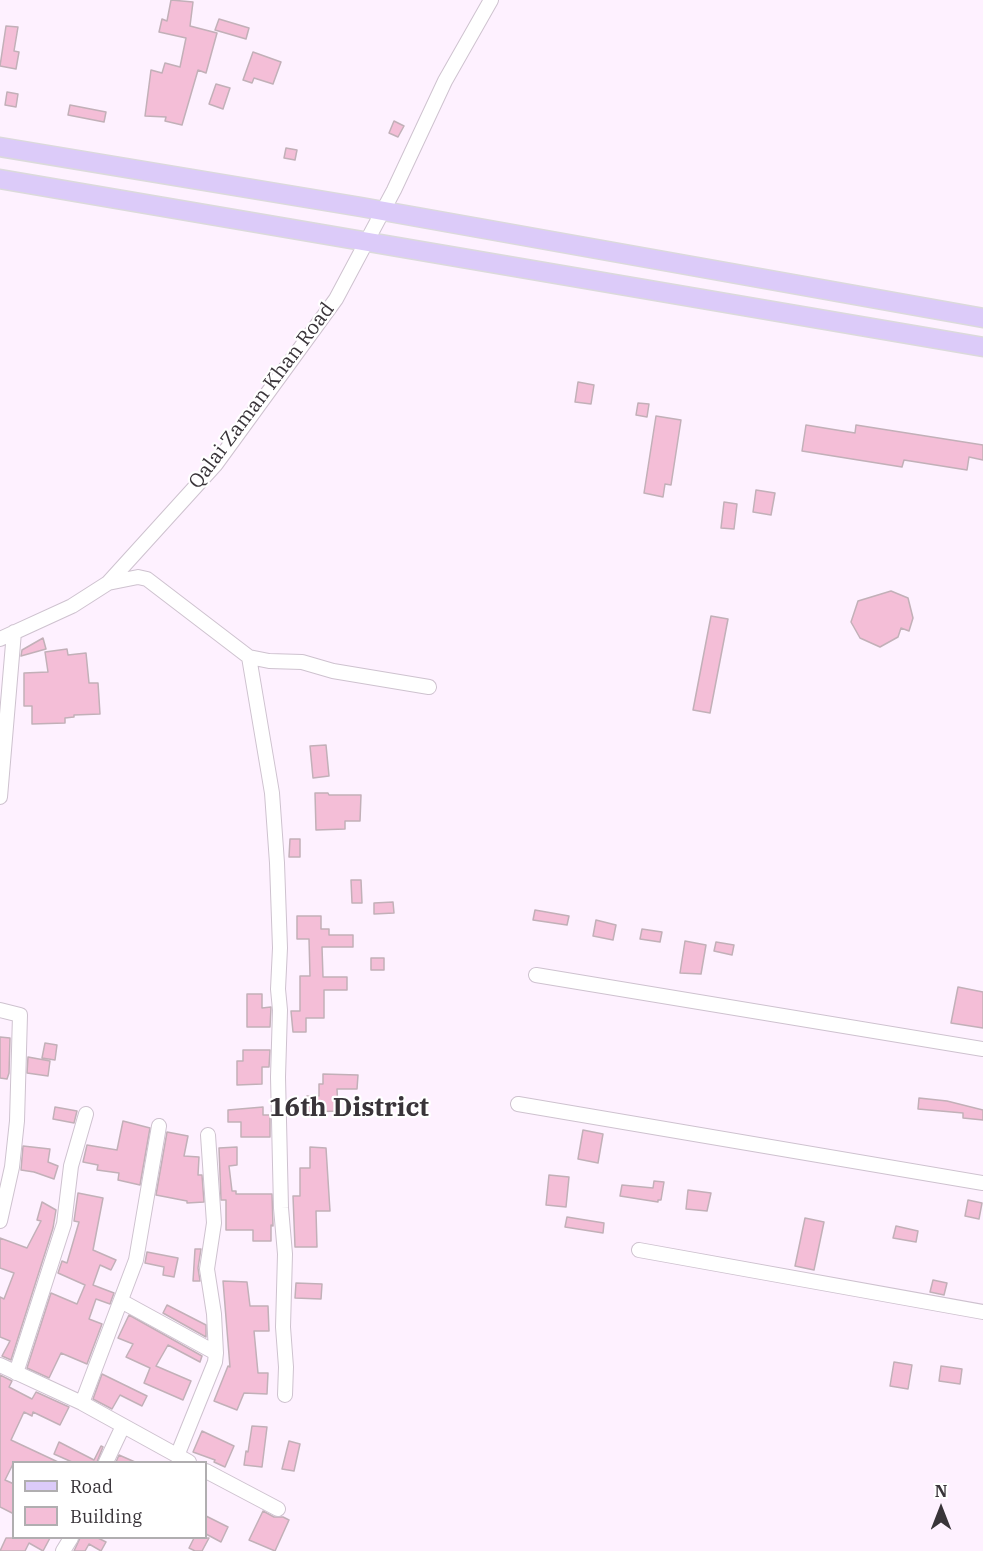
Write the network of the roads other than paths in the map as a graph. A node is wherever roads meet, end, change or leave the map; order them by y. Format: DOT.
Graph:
graph roads {
  1 [pos="487,1"];
  2 [pos="0,147"];
  3 [pos="0,179"];
  4 [pos="383,212"];
  5 [pos="367,241"];
  6 [pos="983,318"];
  7 [pos="983,347"];
  8 [pos="108,583"];
  9 [pos="14,633"];
  10 [pos="0,639"];
  11 [pos="249,657"];
  12 [pos="429,687"];
  13 [pos="0,796"];
  14 [pos="536,975"];
  15 [pos="0,1010"];
  16 [pos="983,1049"];
  17 [pos="518,1104"];
  18 [pos="86,1114"];
  19 [pos="159,1126"];
  20 [pos="208,1135"];
  21 [pos="983,1184"];
  22 [pos="0,1221"];
  23 [pos="639,1250"];
  24 [pos="122,1301"];
  25 [pos="983,1312"];
  26 [pos="216,1353"];
  27 [pos="0,1365"];
  28 [pos="16,1373"];
  29 [pos="285,1395"];
  30 [pos="82,1402"];
  31 [pos="123,1426"];
  32 [pos="183,1459"];
  33 [pos="106,1461"];
  34 [pos="207,1472"];
  35 [pos="278,1509"];
  1 -- 4 [label="street, Qalai Zaman Khan Road"];
  2 -- 4 [label="main road"];
  3 -- 5 [label="main road"];
  4 -- 5 [label="street, Qalai Zaman Khan Road"];
  4 -- 6 [label="main road"];
  5 -- 7 [label="main road"];
  5 -- 8 [label="street, Qalai Zaman Khan Road"];
  8 -- 9 [label="street, Qalai Zaman Khan Road"];
  8 -- 11 [label="street"];
  9 -- 10 [label="street, Qalai Zaman Khan Road"];
  9 -- 13 [label="street"];
  11 -- 12 [label="street"];
  11 -- 29 [label="street"];
  14 -- 16 [label="street"];
  15 -- 22 [label="street"];
  17 -- 21 [label="street"];
  18 -- 28 [label="street"];
  19 -- 24 [label="street"];
  20 -- 26 [label="street"];
  23 -- 25 [label="street"];
  24 -- 26 [label="street"];
  24 -- 30 [label="street"];
  26 -- 32 [label="street"];
  27 -- 28 [label="street"];
  28 -- 30 [label="street"];
  30 -- 31 [label="street"];
  31 -- 32 [label="street"];
  31 -- 33 [label="street"];
  34 -- 35 [label="street"];
}
